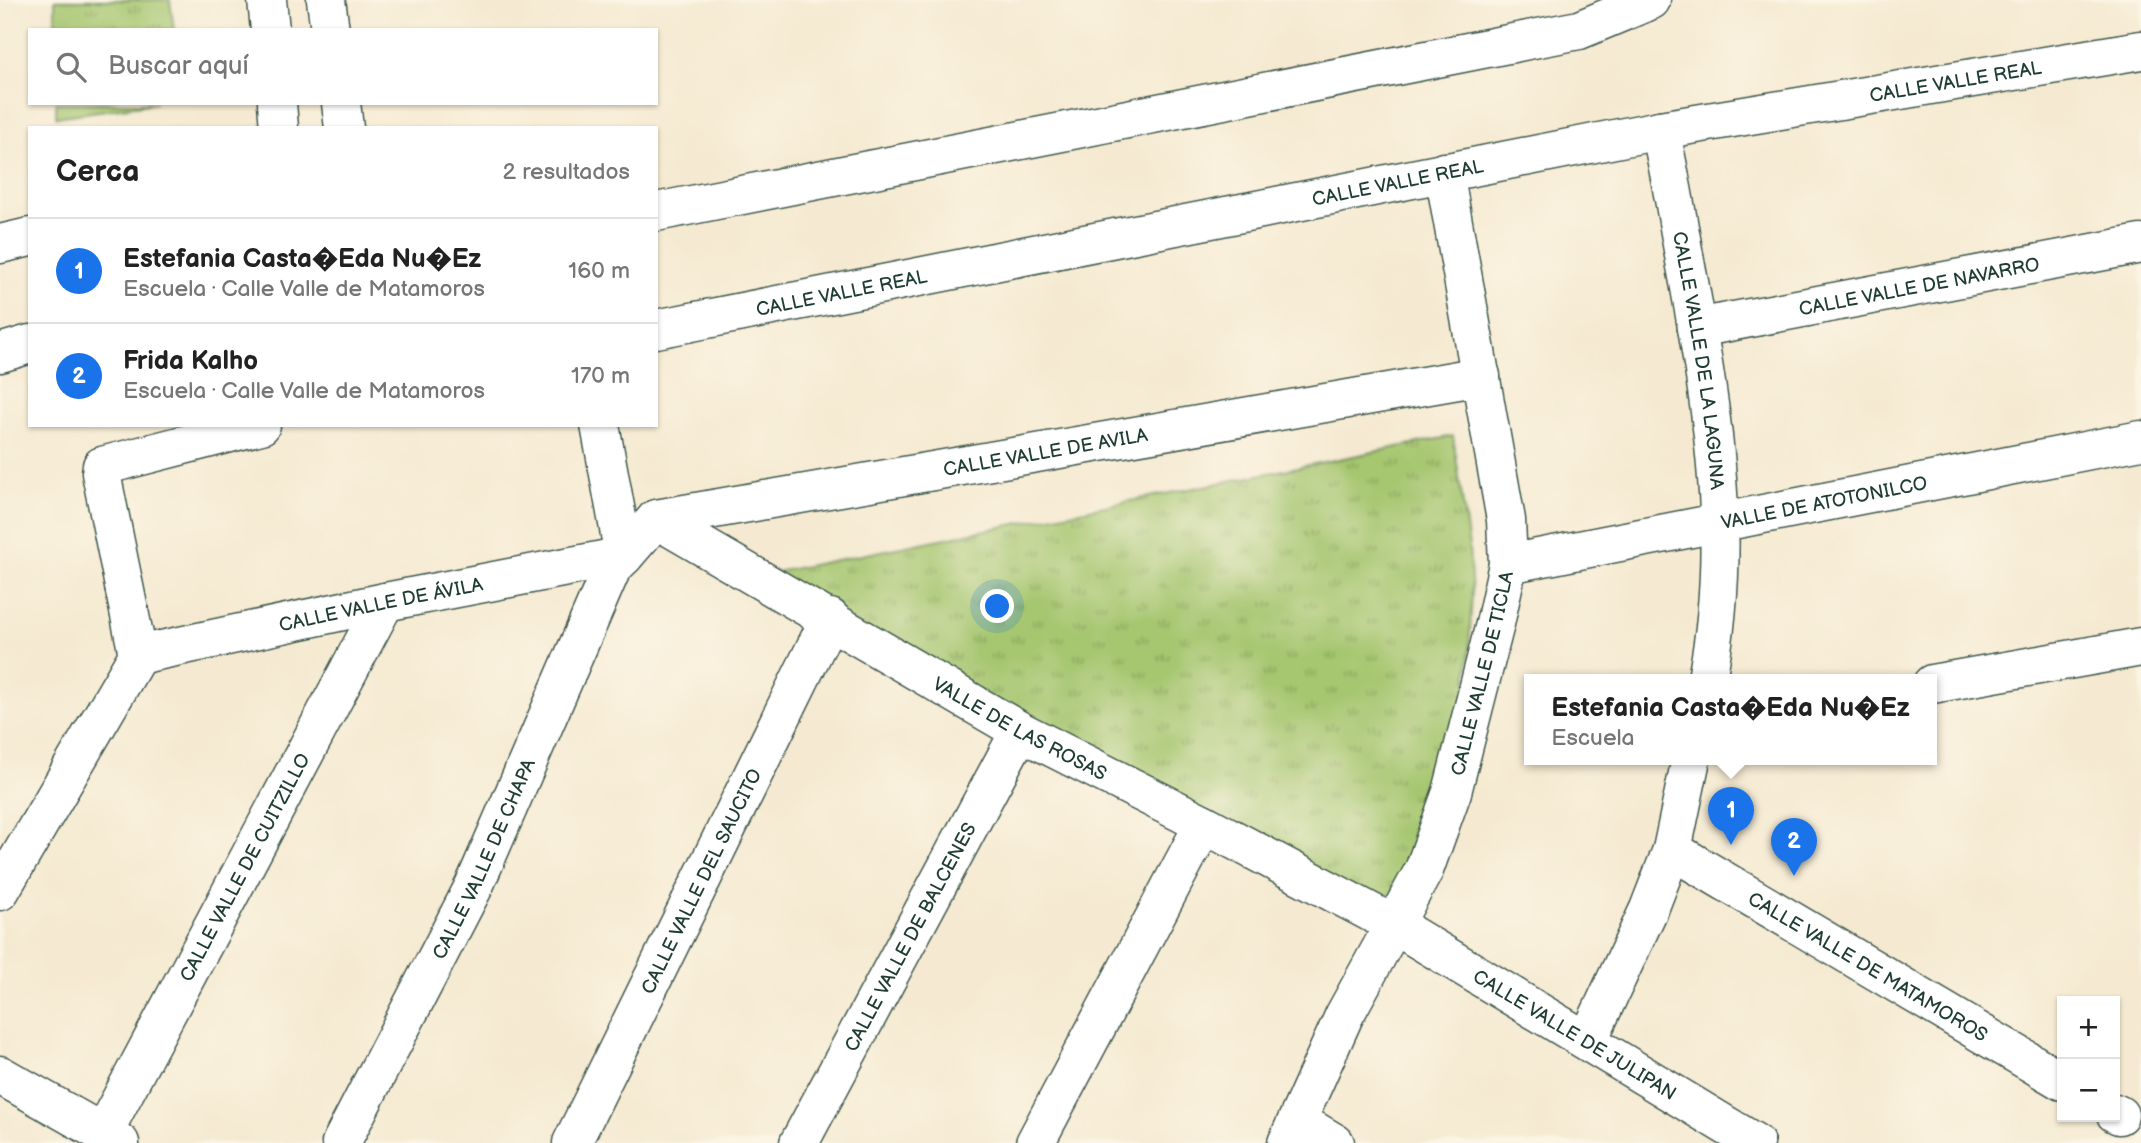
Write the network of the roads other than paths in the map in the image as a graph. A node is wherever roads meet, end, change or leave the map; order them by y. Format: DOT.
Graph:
graph roads {
  1 [pos="267,0"];
  2 [pos="326,0"];
  3 [pos="1651,0"];
  4 [pos="270,28"];
  5 [pos="330,28"];
  6 [pos="2141,50"];
  7 [pos="277,105"];
  8 [pos="341,105"];
  9 [pos="279,126"];
  10 [pos="344,126"];
  11 [pos="1660,130"];
  12 [pos="1444,172"];
  13 [pos="658,212"];
  14 [pos="28,237"];
  15 [pos="0,244"];
  16 [pos="2141,244"];
  17 [pos="1697,328"];
  18 [pos="658,329"];
  19 [pos="28,345"];
  20 [pos="0,353"];
  21 [pos="1481,376"];
  22 [pos="253,427"];
  23 [pos="600,427"];
  24 [pos="2141,440"];
  25 [pos="656,519"];
  26 [pos="1720,523"];
  27 [pos="618,562"];
  28 [pos="1508,564"];
  29 [pos="384,602"];
  30 [pos="830,618"];
  31 [pos="2141,647"];
  32 [pos="138,655"];
  33 [pos="1708,674"];
  34 [pos="1937,683"];
  35 [pos="1020,731"];
  36 [pos="1690,765"];
  37 [pos="1204,824"];
  38 [pos="1672,850"];
  39 [pos="10,853"];
  40 [pos="0,891"];
  41 [pos="1393,924"];
  42 [pos="1588,1040"];
  43 [pos="0,1075"];
  44 [pos="2057,1078"];
  45 [pos="1293,1132"];
  46 [pos="112,1138"];
  47 [pos="341,1143"];
  48 [pos="572,1143"];
  49 [pos="799,1143"];
  50 [pos="1035,1143"];
  51 [pos="1335,1143"];
  52 [pos="1755,1143"];
  1 -- 4 [label="street"];
  2 -- 5 [label="street"];
  3 -- 13 [label="street"];
  6 -- 11 [label="street, CALLE VALLE REAL"];
  7 -- 9 [label="street"];
  8 -- 10 [label="street"];
  11 -- 12 [label="street, CALLE VALLE REAL"];
  11 -- 17 [label="street, CALLE VALLE DE LA LAGUNA"];
  12 -- 18 [label="street, CALLE VALLE REAL"];
  12 -- 21 [label="street, CALLE VALLE DE TICLA"];
  14 -- 15 [label="street"];
  16 -- 17 [label="street, CALLE VALLE DE NAVARRO"];
  17 -- 26 [label="street, CALLE VALLE DE LA LAGUNA"];
  19 -- 20 [label="street"];
  21 -- 25 [label="street, CALLE VALLE DE AVILA"];
  21 -- 28 [label="street, CALLE VALLE DE TICLA"];
  22 -- 32 [label="street"];
  23 -- 27 [label="street"];
  24 -- 26 [label="street, VALLE DE ATOTONILCO"];
  25 -- 27 [label="street"];
  25 -- 30 [label="street, VALLE DE LAS ROSAS"];
  26 -- 28 [label="street, VALLE DE ATOTONILCO"];
  26 -- 33 [label="street, CALLE VALLE DE LA LAGUNA"];
  27 -- 29 [label="street, CALLE VALLE DE ÁVILA"];
  27 -- 47 [label="street, CALLE VALLE DE CHAPA"];
  28 -- 41 [label="street, CALLE VALLE DE TICLA"];
  29 -- 32 [label="street, CALLE VALLE DE ÁVILA"];
  29 -- 46 [label="street, CALLE VALLE DE CUITZILLO"];
  30 -- 35 [label="street, VALLE DE LAS ROSAS"];
  30 -- 48 [label="street, CALLE VALLE DEL SAUCITO"];
  31 -- 34 [label="street"];
  32 -- 39 [label="street"];
  35 -- 37 [label="street, VALLE DE LAS ROSAS"];
  35 -- 49 [label="street, CALLE VALLE DE BALCENES"];
  36 -- 38 [label="street"];
  37 -- 41 [label="street, VALLE DE LAS ROSAS"];
  37 -- 50 [label="street"];
  38 -- 42 [label="street"];
  38 -- 44 [label="street, CALLE VALLE DE MATAMOROS"];
  39 -- 40 [label="street"];
  41 -- 42 [label="street, CALLE VALLE DE JULIPAN"];
  41 -- 45 [label="street, CALLE VALLE DE TICLA"];
  42 -- 52 [label="street, CALLE VALLE DE JULIPAN"];
  43 -- 46 [label="street"];
  45 -- 51 [label="street"];
}
